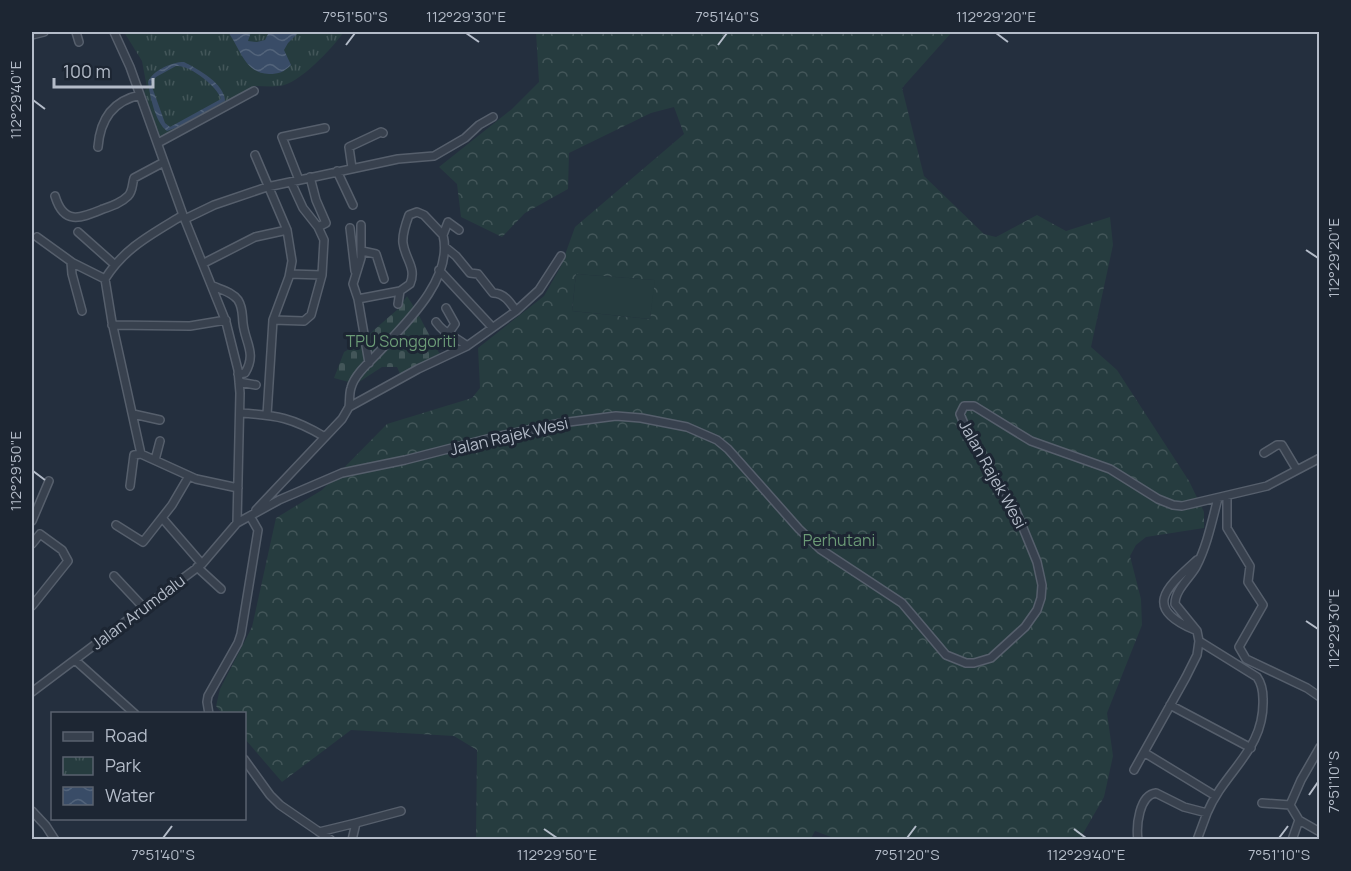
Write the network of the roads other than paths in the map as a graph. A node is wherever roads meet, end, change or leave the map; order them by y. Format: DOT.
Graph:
graph roads {
  1 [pos="44,32"];
  2 [pos="76,32"];
  3 [pos="114,32"];
  4 [pos="32,36"];
  5 [pos="79,42"];
  6 [pos="254,91"];
  7 [pos="140,95"];
  8 [pos="493,117"];
  9 [pos="325,128"];
  10 [pos="383,133"];
  11 [pos="158,143"];
  12 [pos="98,147"];
  13 [pos="255,154"];
  14 [pos="164,162"];
  15 [pos="352,168"];
  16 [pos="337,171"];
  17 [pos="310,177"];
  18 [pos="295,181"];
  19 [pos="267,187"];
  20 [pos="55,196"];
  21 [pos="353,205"];
  22 [pos="184,217"];
  23 [pos="362,225"];
  24 [pos="318,227"];
  25 [pos="350,228"];
  26 [pos="287,230"];
  27 [pos="459,230"];
  28 [pos="78,232"];
  29 [pos="443,235"];
  30 [pos="37,237"];
  31 [pos="445,247"];
  32 [pos="362,251"];
  33 [pos="561,256"];
  34 [pos="71,262"];
  35 [pos="204,263"];
  36 [pos="114,264"];
  37 [pos="439,270"];
  38 [pos="290,274"];
  39 [pos="322,275"];
  40 [pos="355,277"];
  41 [pos="105,279"];
  42 [pos="384,279"];
  43 [pos="213,286"];
  44 [pos="400,291"];
  45 [pos="358,299"];
  46 [pos="398,304"];
  47 [pos="446,308"];
  48 [pos="82,311"];
  49 [pos="516,311"];
  50 [pos="226,320"];
  51 [pos="273,320"];
  52 [pos="436,322"];
  53 [pos="112,325"];
  54 [pos="492,327"];
  55 [pos="448,334"];
  56 [pos="467,346"];
  57 [pos="369,363"];
  58 [pos="239,378"];
  59 [pos="256,385"];
  60 [pos="349,407"];
  61 [pos="240,413"];
  62 [pos="133,414"];
  63 [pos="267,415"];
  64 [pos="160,420"];
  65 [pos="326,437"];
  66 [pos="160,441"];
  67 [pos="1264,453"];
  68 [pos="141,454"];
  69 [pos="1320,458"];
  70 [pos="155,460"];
  71 [pos="1297,470"];
  72 [pos="189,476"];
  73 [pos="49,481"];
  74 [pos="130,486"];
  75 [pos="238,488"];
  76 [pos="1227,496"];
  77 [pos="1218,498"];
  78 [pos="251,515"];
  79 [pos="163,519"];
  80 [pos="32,523"];
  81 [pos="237,523"];
  82 [pos="116,525"];
  83 [pos="40,534"];
  84 [pos="32,544"];
  85 [pos="1200,557"];
  86 [pos="200,566"];
  87 [pos="114,576"];
  88 [pos="221,589"];
  89 [pos="32,606"];
  90 [pos="144,608"];
  91 [pos="1197,631"];
  92 [pos="1199,641"];
  93 [pos="75,660"];
  94 [pos="32,692"];
  95 [pos="1320,697"];
  96 [pos="1170,705"];
  97 [pos="133,712"];
  98 [pos="209,712"];
  99 [pos="1320,747"];
  100 [pos="1251,748"];
  101 [pos="1145,753"];
  102 [pos="246,762"];
  103 [pos="1134,770"];
  104 [pos="1214,795"];
  105 [pos="1262,803"];
  106 [pos="1290,805"];
  107 [pos="32,811"];
  108 [pos="401,811"];
  109 [pos="1207,813"];
  110 [pos="1299,820"];
  111 [pos="356,823"];
  112 [pos="320,832"];
  113 [pos="1320,832"];
  114 [pos="55,840"];
  115 [pos="331,840"];
  116 [pos="352,840"];
  117 [pos="1138,840"];
  118 [pos="1197,840"];
  119 [pos="1292,840"];
  1 -- 4 [label="street"];
  2 -- 5 [label="street"];
  3 -- 7 [label="street"];
  6 -- 11 [label="street"];
  7 -- 11 [label="street"];
  7 -- 12 [label="street"];
  8 -- 15 [label="street"];
  9 -- 18 [label="street"];
  10 -- 15 [label="street"];
  11 -- 14 [label="street"];
  13 -- 19 [label="street"];
  14 -- 20 [label="street"];
  14 -- 22 [label="street"];
  15 -- 16 [label="street"];
  16 -- 17 [label="street"];
  16 -- 21 [label="street"];
  17 -- 18 [label="street"];
  17 -- 24 [label="street"];
  18 -- 19 [label="street"];
  18 -- 24 [label="street"];
  19 -- 22 [label="street"];
  19 -- 26 [label="street"];
  22 -- 35 [label="street"];
  22 -- 36 [label="street"];
  23 -- 32 [label="street"];
  24 -- 39 [label="street"];
  25 -- 40 [label="street"];
  26 -- 35 [label="street"];
  26 -- 38 [label="street"];
  27 -- 29 [label="street"];
  28 -- 36 [label="street"];
  29 -- 31 [label="street"];
  29 -- 44 [label="street"];
  30 -- 34 [label="street"];
  31 -- 37 [label="street"];
  31 -- 49 [label="street"];
  32 -- 40 [label="street"];
  32 -- 42 [label="street"];
  33 -- 49 [label="street"];
  34 -- 41 [label="street"];
  34 -- 48 [label="street"];
  35 -- 43 [label="street"];
  36 -- 41 [label="street"];
  37 -- 54 [label="street"];
  37 -- 57 [label="street"];
  38 -- 39 [label="street"];
  38 -- 51 [label="street"];
  39 -- 51 [label="street"];
  40 -- 45 [label="street"];
  41 -- 53 [label="street"];
  43 -- 50 [label="street"];
  43 -- 58 [label="street"];
  44 -- 45 [label="street"];
  44 -- 46 [label="street"];
  45 -- 57 [label="street"];
  47 -- 55 [label="street"];
  49 -- 54 [label="street"];
  50 -- 53 [label="street"];
  50 -- 58 [label="street"];
  51 -- 63 [label="street"];
  52 -- 55 [label="street"];
  53 -- 62 [label="street"];
  54 -- 56 [label="street"];
  55 -- 56 [label="street"];
  56 -- 60 [label="street"];
  57 -- 60 [label="street"];
  58 -- 59 [label="street"];
  58 -- 61 [label="street"];
  60 -- 65 [label="street"];
  61 -- 63 [label="street"];
  61 -- 75 [label="street"];
  62 -- 64 [label="street"];
  62 -- 68 [label="street"];
  63 -- 65 [label="street"];
  65 -- 78 [label="street"];
  66 -- 70 [label="street"];
  67 -- 71 [label="street"];
  68 -- 70 [label="street"];
  68 -- 74 [label="street"];
  69 -- 71 [label="street, Jalan Rajek Wesi"];
  70 -- 72 [label="street"];
  71 -- 76 [label="street, Jalan Rajek Wesi"];
  72 -- 75 [label="street"];
  72 -- 79 [label="street"];
  73 -- 80 [label="street"];
  75 -- 81 [label="street"];
  76 -- 77 [label="street, Jalan Rajek Wesi"];
  76 -- 95 [label="street"];
  77 -- 78 [label="street, Jalan Rajek Wesi"];
  77 -- 85 [label="street"];
  78 -- 81 [label="street, Jalan Rajek Wesi"];
  78 -- 98 [label="street"];
  79 -- 82 [label="street"];
  79 -- 86 [label="street"];
  80 -- 83 [label="street"];
  81 -- 86 [label="street, Jalan Arumdalu"];
  83 -- 84 [label="street"];
  83 -- 89 [label="street"];
  85 -- 91 [label="street"];
  85 -- 91 [label="street"];
  86 -- 88 [label="street"];
  86 -- 90 [label="street, Jalan Arumdalu"];
  87 -- 90 [label="street"];
  90 -- 93 [label="street, Jalan Arumdalu"];
  91 -- 92 [label="street"];
  92 -- 96 [label="street"];
  92 -- 100 [label="street"];
  93 -- 94 [label="street, Jalan Arumdalu"];
  93 -- 97 [label="street"];
  96 -- 100 [label="street"];
  96 -- 101 [label="street"];
  99 -- 106 [label="street"];
  100 -- 104 [label="street"];
  101 -- 103 [label="street"];
  101 -- 104 [label="street"];
  102 -- 112 [label="street"];
  104 -- 109 [label="street"];
  105 -- 106 [label="street"];
  106 -- 110 [label="street"];
  107 -- 114 [label="street"];
  108 -- 111 [label="street"];
  109 -- 117 [label="street"];
  109 -- 118 [label="street"];
  110 -- 113 [label="street"];
  110 -- 119 [label="street"];
  111 -- 112 [label="street"];
  111 -- 116 [label="street"];
  112 -- 115 [label="street"];
}
